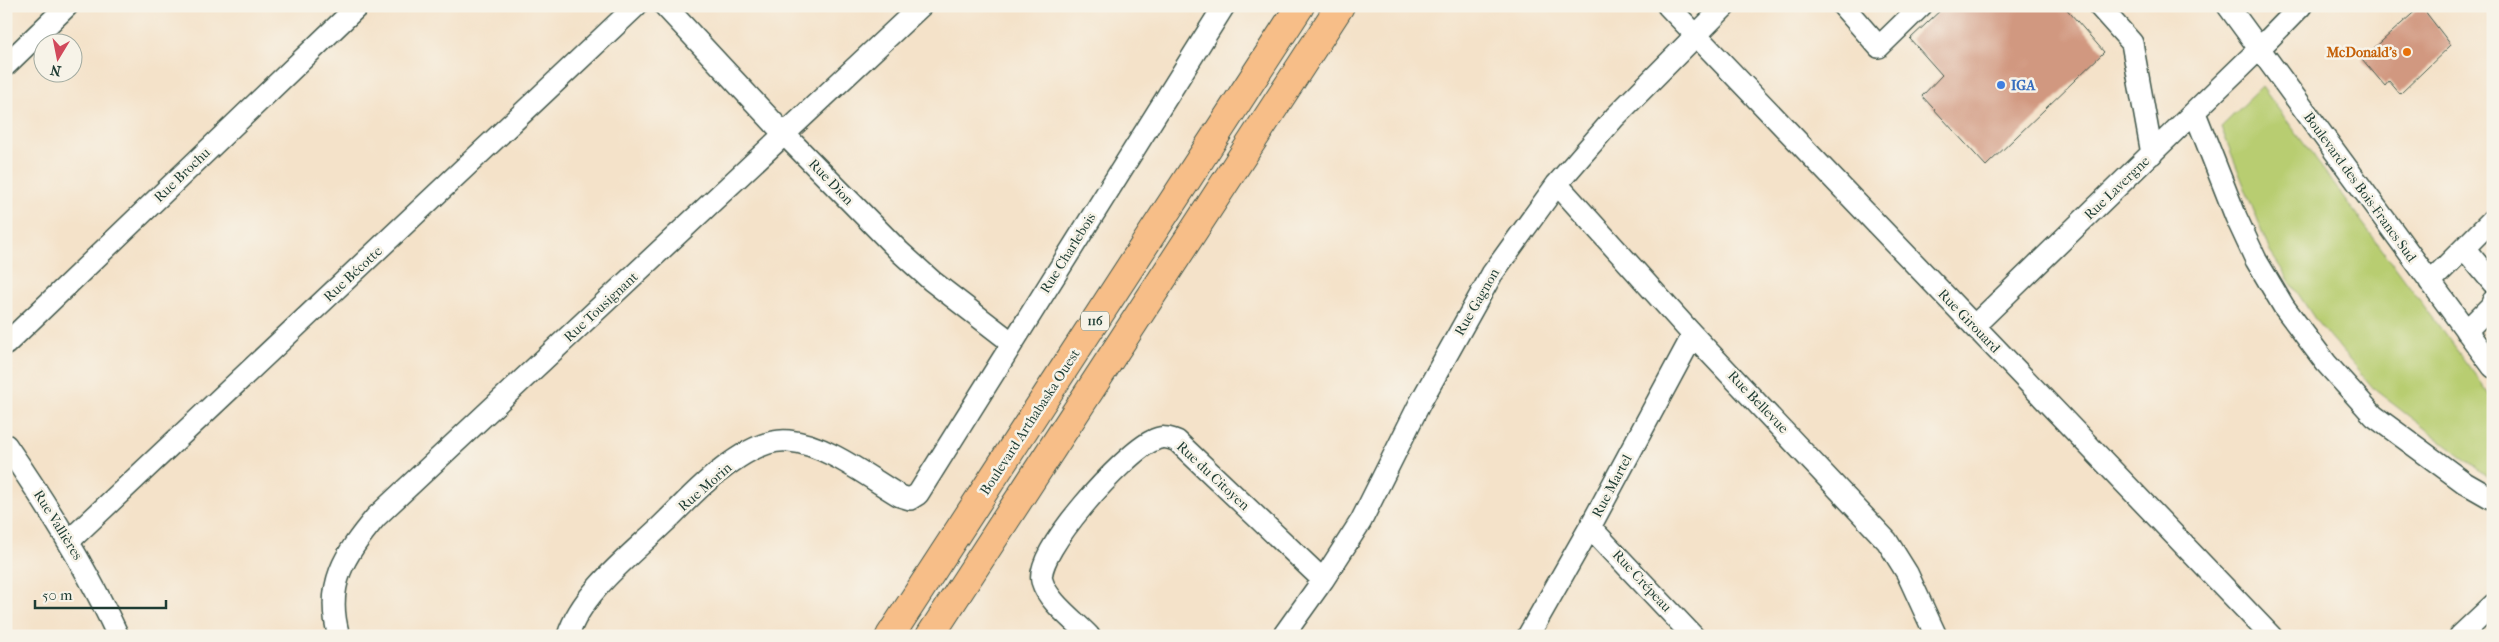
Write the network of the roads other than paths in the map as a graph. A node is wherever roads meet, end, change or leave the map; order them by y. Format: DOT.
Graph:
graph roads {
  1 [pos="66,6"];
  2 [pos="358,6"];
  3 [pos="636,6"];
  4 [pos="665,6"];
  5 [pos="921,6"];
  6 [pos="1224,6"];
  7 [pos="1300,6"];
  8 [pos="1340,6"];
  9 [pos="1668,6"];
  10 [pos="1725,6"];
  11 [pos="1843,6"];
  12 [pos="1922,6"];
  13 [pos="2099,6"];
  14 [pos="2228,6"];
  15 [pos="2301,6"];
  16 [pos="1696,34"];
  17 [pos="2260,49"];
  18 [pos="6,65"];
  19 [pos="2194,112"];
  20 [pos="785,135"];
  21 [pos="2152,154"];
  22 [pos="1557,184"];
  23 [pos="2493,218"];
  24 [pos="2464,248"];
  25 [pos="2430,282"];
  26 [pos="2493,283"];
  27 [pos="2493,301"];
  28 [pos="1974,326"];
  29 [pos="2466,331"];
  30 [pos="1694,335"];
  31 [pos="1011,342"];
  32 [pos="6,344"];
  33 [pos="2492,366"];
  34 [pos="6,445"];
  35 [pos="910,499"];
  36 [pos="2493,499"];
  37 [pos="1590,526"];
  38 [pos="69,541"];
  39 [pos="1323,580"];
  40 [pos="2493,605"];
  41 [pos="118,636"];
  42 [pos="338,636"];
  43 [pos="568,636"];
  44 [pos="890,636"];
  45 [pos="930,636"];
  46 [pos="1089,636"];
  47 [pos="1283,636"];
  48 [pos="1528,636"];
  49 [pos="1693,636"];
  50 [pos="1936,636"];
  51 [pos="2271,636"];
  52 [pos="2460,636"];
  1 -- 18 [label="street"];
  2 -- 32 [label="street, Rue Brochu"];
  3 -- 38 [label="street, Rue Bécotte"];
  4 -- 20 [label="street, Rue Dion"];
  5 -- 20 [label="street, Rue Tousignant"];
  6 -- 31 [label="street, Rue Charlebois"];
  7 -- 44 [label="main road, Boulevard Arthabaska Ouest / 116"];
  8 -- 45 [label="main road, 116"];
  9 -- 16 [label="street, Rue Girouard"];
  10 -- 16 [label="street, Rue Gagnon"];
  11 -- 12 [label="street"];
  13 -- 21 [label="street"];
  14 -- 17 [label="street, Boulevard des Bois-Francs Sud"];
  15 -- 17 [label="street, Rue Lavergne"];
  16 -- 22 [label="street, Rue Gagnon"];
  16 -- 28 [label="street, Rue Girouard"];
  17 -- 19 [label="street, Rue Lavergne"];
  17 -- 25 [label="street, Boulevard des Bois-Francs Sud"];
  19 -- 21 [label="street, Rue Lavergne"];
  19 -- 36 [label="street"];
  20 -- 31 [label="street, Rue Dion"];
  20 -- 42 [label="street, Rue Tousignant"];
  21 -- 28 [label="street, Rue Lavergne"];
  22 -- 30 [label="street, Rue Bellevue"];
  22 -- 39 [label="street, Rue Gagnon"];
  23 -- 24 [label="street"];
  24 -- 25 [label="street"];
  24 -- 26 [label="street"];
  25 -- 29 [label="street, Boulevard des Bois-Francs Sud"];
  27 -- 29 [label="street"];
  28 -- 51 [label="street, Rue Girouard"];
  29 -- 33 [label="street, Boulevard des Bois-Francs Sud"];
  30 -- 37 [label="street, Rue Martel"];
  30 -- 50 [label="street, Rue Bellevue"];
  31 -- 35 [label="street, Rue Charlebois"];
  34 -- 38 [label="street, Rue Vallières"];
  35 -- 43 [label="street, Rue Morin"];
  37 -- 48 [label="street, Rue Martel"];
  37 -- 49 [label="street, Rue Crépeau"];
  38 -- 41 [label="street, Rue Vallières"];
  39 -- 46 [label="street, Rue du Citoyen"];
  39 -- 47 [label="street, Rue Gagnon"];
  40 -- 52 [label="street"];
}
